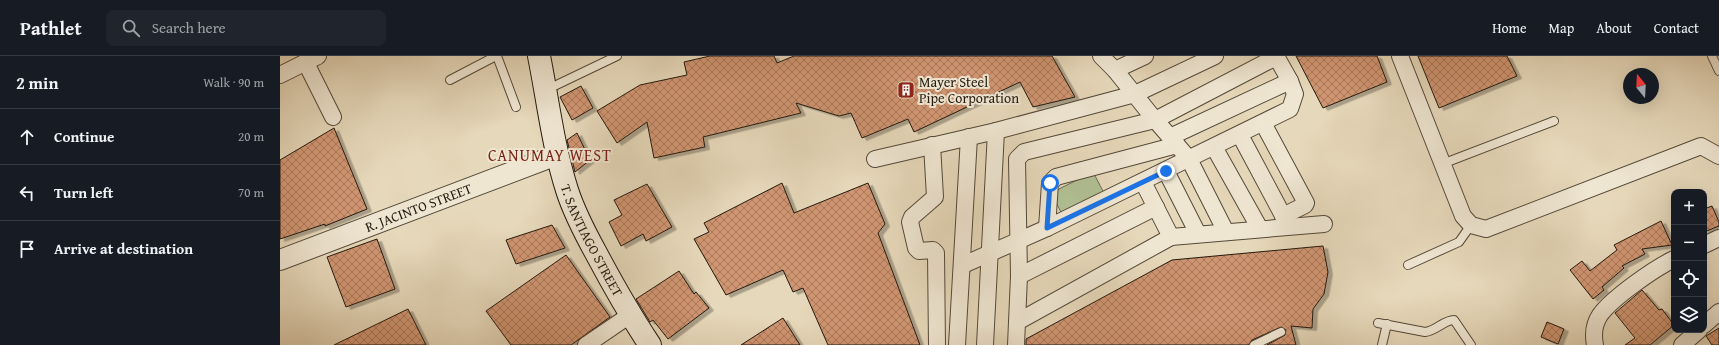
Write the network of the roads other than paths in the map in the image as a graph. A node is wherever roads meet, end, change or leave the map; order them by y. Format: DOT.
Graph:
graph roads {
  1 [pos="497,56"];
  2 [pos="539,56"];
  3 [pos="617,56"];
  4 [pos="1101,56"];
  5 [pos="1145,56"];
  6 [pos="1215,56"];
  7 [pos="1276,56"];
  8 [pos="1400,56"];
  9 [pos="1712,56"];
  10 [pos="312,59"];
  11 [pos="1115,70"];
  12 [pos="1719,71"];
  13 [pos="280,75"];
  14 [pos="450,80"];
  15 [pos="1290,81"];
  16 [pos="546,90"];
  17 [pos="1135,94"];
  18 [pos="516,106"];
  19 [pos="333,117"];
  20 [pos="1155,120"];
  21 [pos="1554,121"];
  22 [pos="1263,123"];
  23 [pos="996,131"];
  24 [pos="1240,134"];
  25 [pos="969,137"];
  26 [pos="1174,141"];
  27 [pos="932,145"];
  28 [pos="1214,148"];
  29 [pos="557,155"];
  30 [pos="1719,156"];
  31 [pos="875,158"];
  32 [pos="1190,159"];
  33 [pos="1442,164"];
  34 [pos="1166,171"];
  35 [pos="1143,182"];
  36 [pos="1156,207"];
  37 [pos="1286,221"];
  38 [pos="1324,224"];
  39 [pos="1471,225"];
  40 [pos="1047,228"];
  41 [pos="1260,229"];
  42 [pos="1226,232"];
  43 [pos="1198,234"];
  44 [pos="1171,237"];
  45 [pos="1719,238"];
  46 [pos="1018,242"];
  47 [pos="1707,244"];
  48 [pos="990,254"];
  49 [pos="280,260"];
  50 [pos="1671,260"];
  51 [pos="963,265"];
  52 [pos="1408,265"];
  53 [pos="1019,276"];
  54 [pos="1719,312"];
  55 [pos="630,315"];
  56 [pos="1017,322"];
  57 [pos="1378,323"];
  58 [pos="1707,323"];
  59 [pos="1387,324"];
  60 [pos="1281,332"];
  61 [pos="1696,333"];
  62 [pos="586,345"];
  63 [pos="650,345"];
  64 [pos="937,345"];
  65 [pos="957,345"];
  66 [pos="985,345"];
  67 [pos="1016,345"];
  68 [pos="1254,345"];
  69 [pos="1382,345"];
  70 [pos="1471,345"];
  71 [pos="1595,345"];
  72 [pos="1682,345"];
  1 -- 14 [label="lane"];
  1 -- 18 [label="lane"];
  2 -- 16 [label="main road, T. SANTIAGO STREET"];
  3 -- 16 [label="lane"];
  4 -- 11 [label="street"];
  5 -- 11 [label="street"];
  6 -- 17 [label="street"];
  7 -- 15 [label="street"];
  7 -- 20 [label="street"];
  8 -- 33 [label="street"];
  9 -- 12 [label="lane"];
  10 -- 13 [label="street"];
  10 -- 19 [label="street"];
  11 -- 17 [label="street"];
  15 -- 22 [label="street"];
  15 -- 26 [label="street"];
  16 -- 29 [label="main road, T. SANTIAGO STREET"];
  17 -- 20 [label="street"];
  17 -- 23 [label="street"];
  20 -- 26 [label="street"];
  20 -- 46 [label="street"];
  21 -- 33 [label="lane"];
  22 -- 24 [label="street"];
  22 -- 37 [label="street"];
  23 -- 25 [label="street"];
  23 -- 48 [label="street"];
  24 -- 28 [label="street"];
  24 -- 37 [label="street"];
  25 -- 27 [label="street"];
  25 -- 51 [label="street"];
  26 -- 32 [label="street"];
  26 -- 40 [label="street"];
  27 -- 31 [label="street"];
  27 -- 64 [label="street"];
  28 -- 32 [label="street"];
  28 -- 41 [label="street"];
  29 -- 49 [label="street, R. JACINTO STREET"];
  29 -- 55 [label="main road, T. SANTIAGO STREET"];
  30 -- 39 [label="street"];
  32 -- 34 [label="street"];
  32 -- 42 [label="street"];
  33 -- 39 [label="street"];
  34 -- 35 [label="street"];
  34 -- 43 [label="street"];
  35 -- 36 [label="street"];
  35 -- 40 [label="street"];
  36 -- 44 [label="street"];
  36 -- 53 [label="street"];
  37 -- 38 [label="street"];
  37 -- 41 [label="street"];
  39 -- 52 [label="lane"];
  40 -- 46 [label="street"];
  41 -- 42 [label="street"];
  42 -- 43 [label="street"];
  43 -- 44 [label="street"];
  44 -- 56 [label="street"];
  45 -- 47 [label="street"];
  46 -- 48 [label="street"];
  46 -- 53 [label="street"];
  48 -- 51 [label="street"];
  48 -- 66 [label="street"];
  50 -- 71 [label="street"];
  51 -- 65 [label="street"];
  53 -- 56 [label="street"];
  54 -- 58 [label="street"];
  55 -- 62 [label="street"];
  55 -- 63 [label="main road, T. SANTIAGO STREET"];
  56 -- 67 [label="street"];
  57 -- 59 [label="lane"];
  59 -- 69 [label="lane"];
  59 -- 70 [label="lane"];
  60 -- 68 [label="lane"];
  61 -- 72 [label="street"];
}
